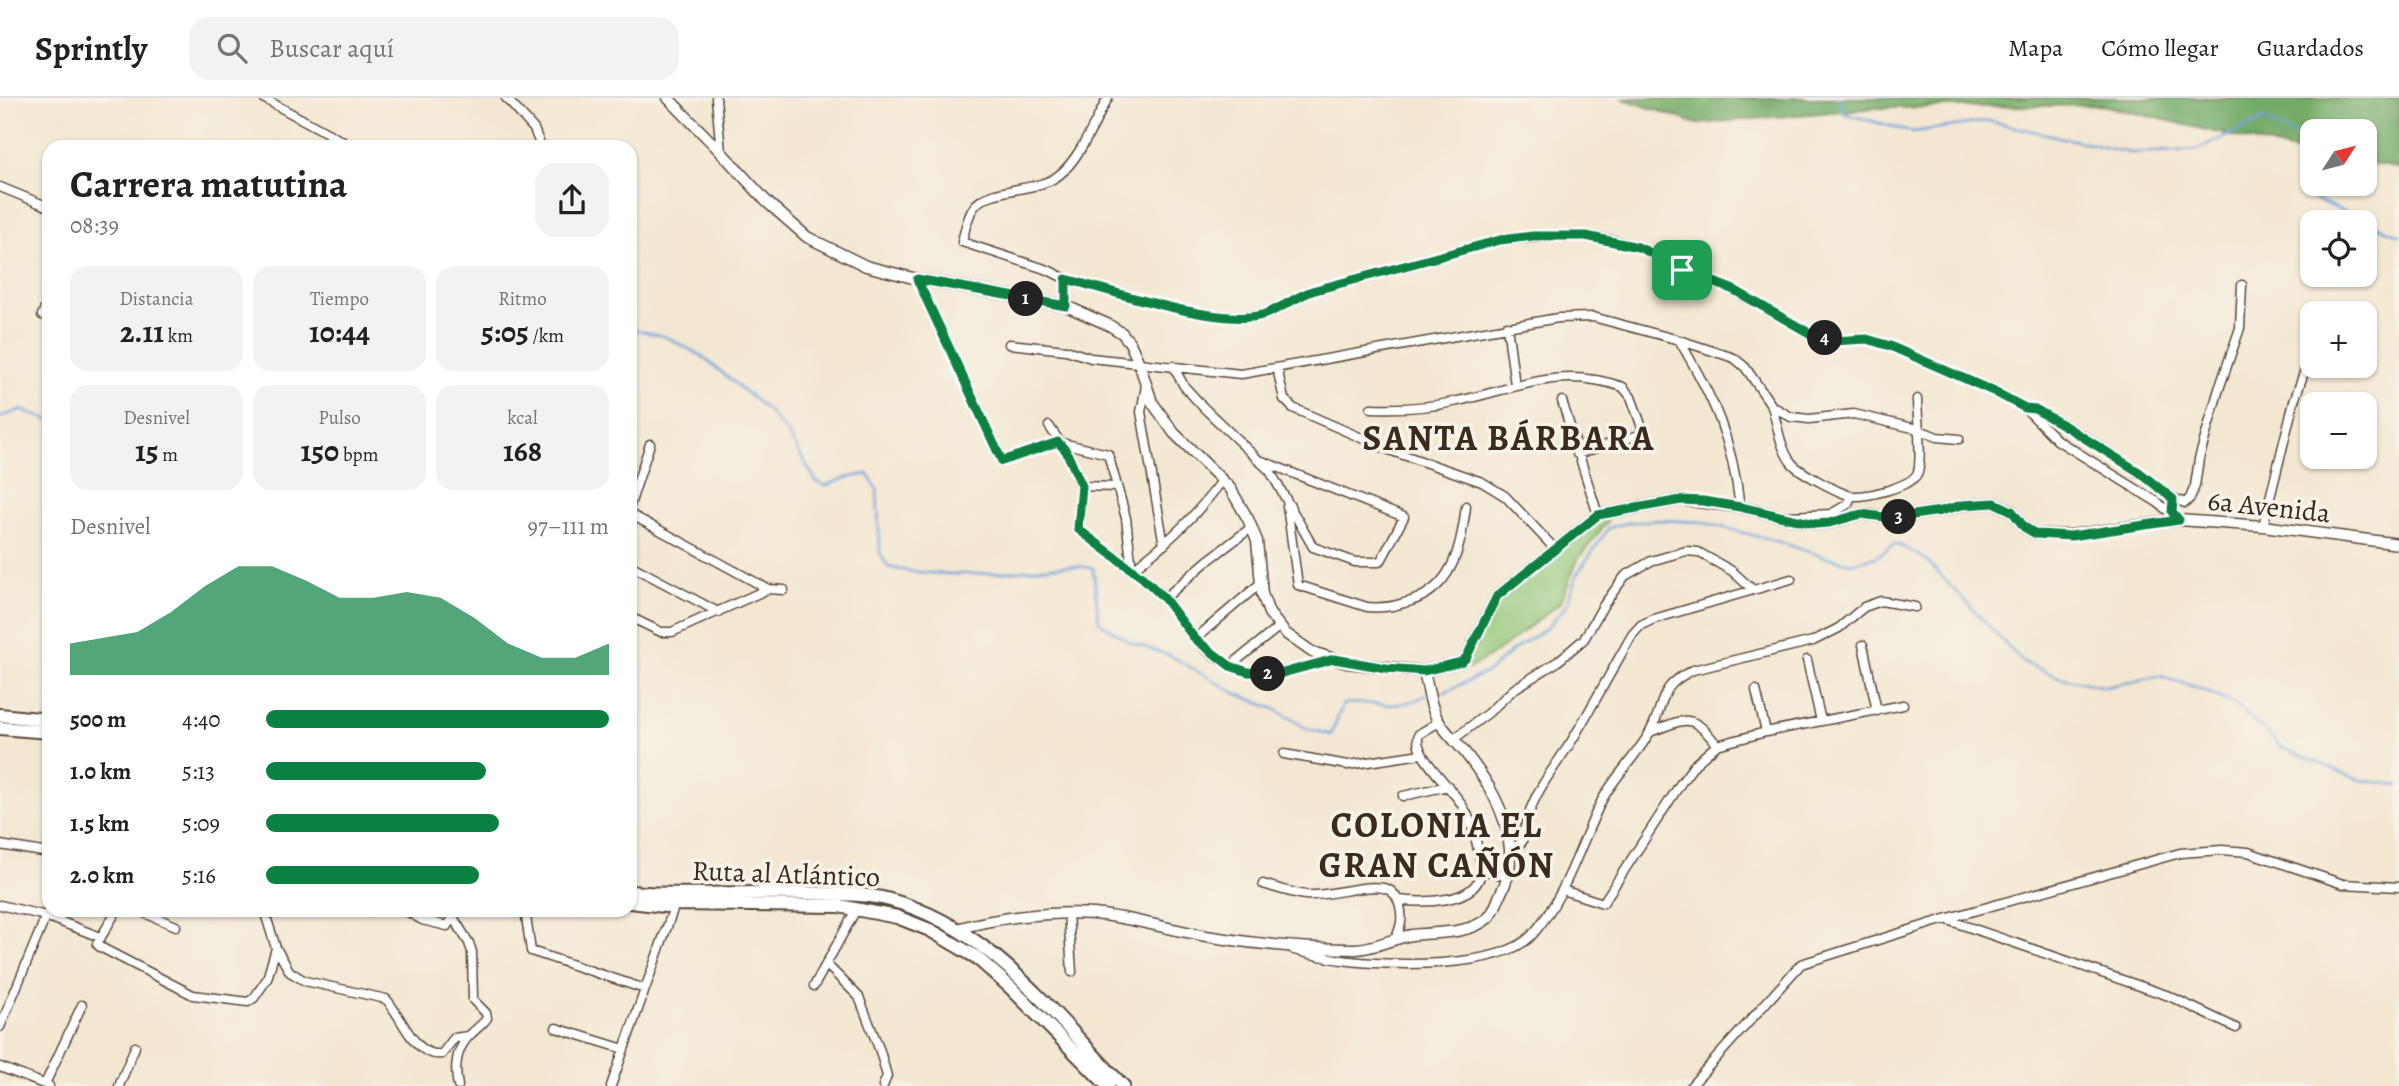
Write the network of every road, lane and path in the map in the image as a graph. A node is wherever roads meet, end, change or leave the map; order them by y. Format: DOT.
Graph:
graph roads {
  1 [pos="263,98"];
  2 [pos="506,98"];
  3 [pos="668,98"];
  4 [pos="716,98"];
  5 [pos="1108,98"];
  6 [pos="340,140"];
  7 [pos="538,140"];
  8 [pos="721,152"];
  9 [pos="0,187"];
  10 [pos="42,204"];
  11 [pos="917,279"];
  12 [pos="1066,279"];
  13 [pos="2242,285"];
  14 [pos="1066,306"];
  15 [pos="1507,326"];
  16 [pos="1679,340"];
  17 [pos="1009,344"];
  18 [pos="1139,363"];
  19 [pos="1173,366"];
  20 [pos="1278,368"];
  21 [pos="2302,378"];
  22 [pos="1146,385"];
  23 [pos="1515,385"];
  24 [pos="1917,399"];
  25 [pos="1562,401"];
  26 [pos="1772,406"];
  27 [pos="1371,408"];
  28 [pos="2025,408"];
  29 [pos="1049,426"];
  30 [pos="1917,429"];
  31 [pos="1959,439"];
  32 [pos="1058,442"];
  33 [pos="650,444"];
  34 [pos="1577,454"];
  35 [pos="1257,459"];
  36 [pos="1222,481"];
  37 [pos="637,484"];
  38 [pos="1082,486"];
  39 [pos="1117,487"];
  40 [pos="1851,496"];
  41 [pos="2173,499"];
  42 [pos="1286,500"];
  43 [pos="1466,506"];
  44 [pos="1740,507"];
  45 [pos="1598,515"];
  46 [pos="1779,516"];
  47 [pos="2175,516"];
  48 [pos="637,518"];
  49 [pos="2263,526"];
  50 [pos="1252,527"];
  51 [pos="2399,544"];
  52 [pos="1164,545"];
  53 [pos="1555,549"];
  54 [pos="637,569"];
  55 [pos="1132,570"];
  56 [pos="1791,579"];
  57 [pos="1262,582"];
  58 [pos="768,589"];
  59 [pos="1752,589"];
  60 [pos="784,590"];
  61 [pos="1164,598"];
  62 [pos="1915,607"];
  63 [pos="718,612"];
  64 [pos="637,620"];
  65 [pos="1280,626"];
  66 [pos="1195,639"];
  67 [pos="1863,645"];
  68 [pos="1334,659"];
  69 [pos="1807,660"];
  70 [pos="1230,666"];
  71 [pos="1425,675"];
  72 [pos="1756,690"];
  73 [pos="1903,705"];
  74 [pos="1877,711"];
  75 [pos="0,715"];
  76 [pos="42,719"];
  77 [pos="1821,721"];
  78 [pos="1439,722"];
  79 [pos="0,728"];
  80 [pos="42,731"];
  81 [pos="1650,732"];
  82 [pos="1766,732"];
  83 [pos="1454,739"];
  84 [pos="1717,744"];
  85 [pos="1284,754"];
  86 [pos="1421,754"];
  87 [pos="1448,786"];
  88 [pos="1403,796"];
  89 [pos="0,845"];
  90 [pos="1510,850"];
  91 [pos="42,852"];
  92 [pos="1482,870"];
  93 [pos="1509,877"];
  94 [pos="1263,884"];
  95 [pos="2399,887"];
  96 [pos="1562,890"];
  97 [pos="637,892"];
  98 [pos="1398,900"];
  99 [pos="637,903"];
  100 [pos="675,904"];
  101 [pos="0,905"];
  102 [pos="857,908"];
  103 [pos="42,911"];
  104 [pos="1068,914"];
  105 [pos="45,917"];
  106 [pos="58,917"];
  107 [pos="113,917"];
  108 [pos="155,917"];
  109 [pos="266,917"];
  110 [pos="418,917"];
  111 [pos="453,917"];
  112 [pos="456,917"];
  113 [pos="526,917"];
  114 [pos="1945,919"];
  115 [pos="176,926"];
  116 [pos="957,929"];
  117 [pos="100,937"];
  118 [pos="1396,937"];
  119 [pos="1257,943"];
  120 [pos="276,948"];
  121 [pos="826,964"];
  122 [pos="1072,972"];
  123 [pos="814,985"];
  124 [pos="645,989"];
  125 [pos="82,1005"];
  126 [pos="0,1027"];
  127 [pos="556,1028"];
  128 [pos="2236,1028"];
  129 [pos="468,1036"];
  130 [pos="135,1046"];
  131 [pos="624,1049"];
  132 [pos="0,1067"];
  133 [pos="47,1085"];
  134 [pos="118,1086"];
  135 [pos="458,1086"];
  136 [pos="611,1086"];
  137 [pos="883,1086"];
  138 [pos="1108,1086"];
  139 [pos="1123,1086"];
  140 [pos="1690,1086"];
  1 -- 6 [label="street"];
  2 -- 7 [label="street"];
  3 -- 8 [label="street"];
  4 -- 8 [label="street"];
  5 -- 12 [label="street"];
  8 -- 11 [label="street"];
  9 -- 10 [label="street"];
  11 -- 14 [label="street"];
  11 -- 32 [label="street"];
  12 -- 14 [label="street"];
  12 -- 28 [label="street"];
  13 -- 41 [label="street"];
  14 -- 18 [label="street"];
  15 -- 16 [label="street"];
  15 -- 20 [label="street"];
  15 -- 23 [label="street"];
  16 -- 26 [label="street"];
  16 -- 44 [label="street"];
  17 -- 18 [label="street"];
  18 -- 19 [label="street"];
  18 -- 22 [label="street"];
  19 -- 20 [label="street"];
  19 -- 35 [label="street"];
  20 -- 53 [label="street"];
  21 -- 49 [label="street"];
  22 -- 36 [label="street"];
  22 -- 52 [label="street"];
  23 -- 27 [label="street"];
  23 -- 34 [label="street"];
  24 -- 30 [label="street"];
  25 -- 34 [label="street"];
  26 -- 30 [label="street"];
  26 -- 40 [label="street"];
  28 -- 41 [label="street"];
  28 -- 47 [label="street"];
  29 -- 32 [label="street"];
  30 -- 31 [label="street"];
  30 -- 40 [label="street"];
  32 -- 38 [label="street"];
  32 -- 39 [label="street"];
  33 -- 37 [label="street"];
  34 -- 45 [label="street"];
  35 -- 42 [label="street"];
  35 -- 42 [label="street"];
  36 -- 50 [label="street"];
  36 -- 52 [label="street"];
  38 -- 39 [label="street"];
  38 -- 55 [label="street"];
  39 -- 55 [label="street"];
  40 -- 46 [label="street"];
  41 -- 47 [label="street"];
  42 -- 43 [label="street"];
  44 -- 45 [label="street, 6a Avenida"];
  44 -- 46 [label="street, 6a Avenida"];
  45 -- 53 [label="street, 6a Avenida"];
  46 -- 47 [label="street, 6a Avenida"];
  47 -- 49 [label="street, 6a Avenida"];
  48 -- 58 [label="street"];
  49 -- 51 [label="street, 6a Avenida"];
  50 -- 57 [label="street"];
  50 -- 61 [label="street"];
  52 -- 55 [label="street"];
  53 -- 71 [label="street, 6a Avenida"];
  54 -- 63 [label="street"];
  55 -- 61 [label="street"];
  56 -- 59 [label="street"];
  57 -- 65 [label="street"];
  57 -- 66 [label="street"];
  58 -- 60 [label="street"];
  58 -- 63 [label="street"];
  59 -- 83 [label="street"];
  59 -- 90 [label="street"];
  61 -- 66 [label="street"];
  62 -- 81 [label="street"];
  63 -- 64 [label="street"];
  65 -- 68 [label="street, 6a Avenida"];
  65 -- 70 [label="street"];
  66 -- 70 [label="street"];
  67 -- 74 [label="street"];
  68 -- 70 [label="street"];
  68 -- 71 [label="street, 6a Avenida"];
  69 -- 77 [label="street"];
  71 -- 78 [label="street"];
  72 -- 82 [label="street"];
  73 -- 74 [label="street"];
  74 -- 77 [label="street"];
  75 -- 76 [label="highway"];
  77 -- 82 [label="street"];
  78 -- 83 [label="street"];
  78 -- 86 [label="street"];
  79 -- 80 [label="highway"];
  81 -- 84 [label="street"];
  81 -- 96 [label="street"];
  82 -- 84 [label="street"];
  83 -- 90 [label="street"];
  84 -- 96 [label="street"];
  85 -- 86 [label="street"];
  86 -- 87 [label="street"];
  87 -- 88 [label="street"];
  87 -- 92 [label="street"];
  89 -- 91 [label="street"];
  90 -- 93 [label="street"];
  92 -- 93 [label="street"];
  92 -- 98 [label="street"];
  93 -- 118 [label="street"];
  94 -- 98 [label="street"];
  95 -- 114 [label="street"];
  96 -- 119 [label="street"];
  97 -- 116 [label="highway, Ruta al Atlántico"];
  98 -- 118 [label="street"];
  99 -- 100 [label="highway, Ruta al Atlántico"];
  100 -- 102 [label="highway, Ruta al Atlántico"];
  100 -- 124 [label="street"];
  101 -- 103 [label="street"];
  102 -- 121 [label="street"];
  102 -- 138 [label="highway, Ruta al Atlántico"];
  104 -- 116 [label="street"];
  104 -- 119 [label="street"];
  104 -- 122 [label="street"];
  105 -- 126 [label="street"];
  106 -- 117 [label="street"];
  107 -- 117 [label="street"];
  108 -- 115 [label="street"];
  109 -- 120 [label="street"];
  110 -- 111 [label="street"];
  112 -- 129 [label="street"];
  113 -- 124 [label="street"];
  114 -- 128 [label="street"];
  114 -- 140 [label="street"];
  116 -- 139 [label="highway, Ruta al Atlántico"];
  117 -- 120 [label="street"];
  118 -- 119 [label="street"];
  120 -- 129 [label="street"];
  121 -- 123 [label="street"];
  121 -- 137 [label="street"];
  124 -- 131 [label="street"];
  125 -- 133 [label="street"];
  127 -- 131 [label="street"];
  129 -- 135 [label="street"];
  130 -- 134 [label="street"];
  131 -- 136 [label="street"];
  132 -- 133 [label="street"];
}
